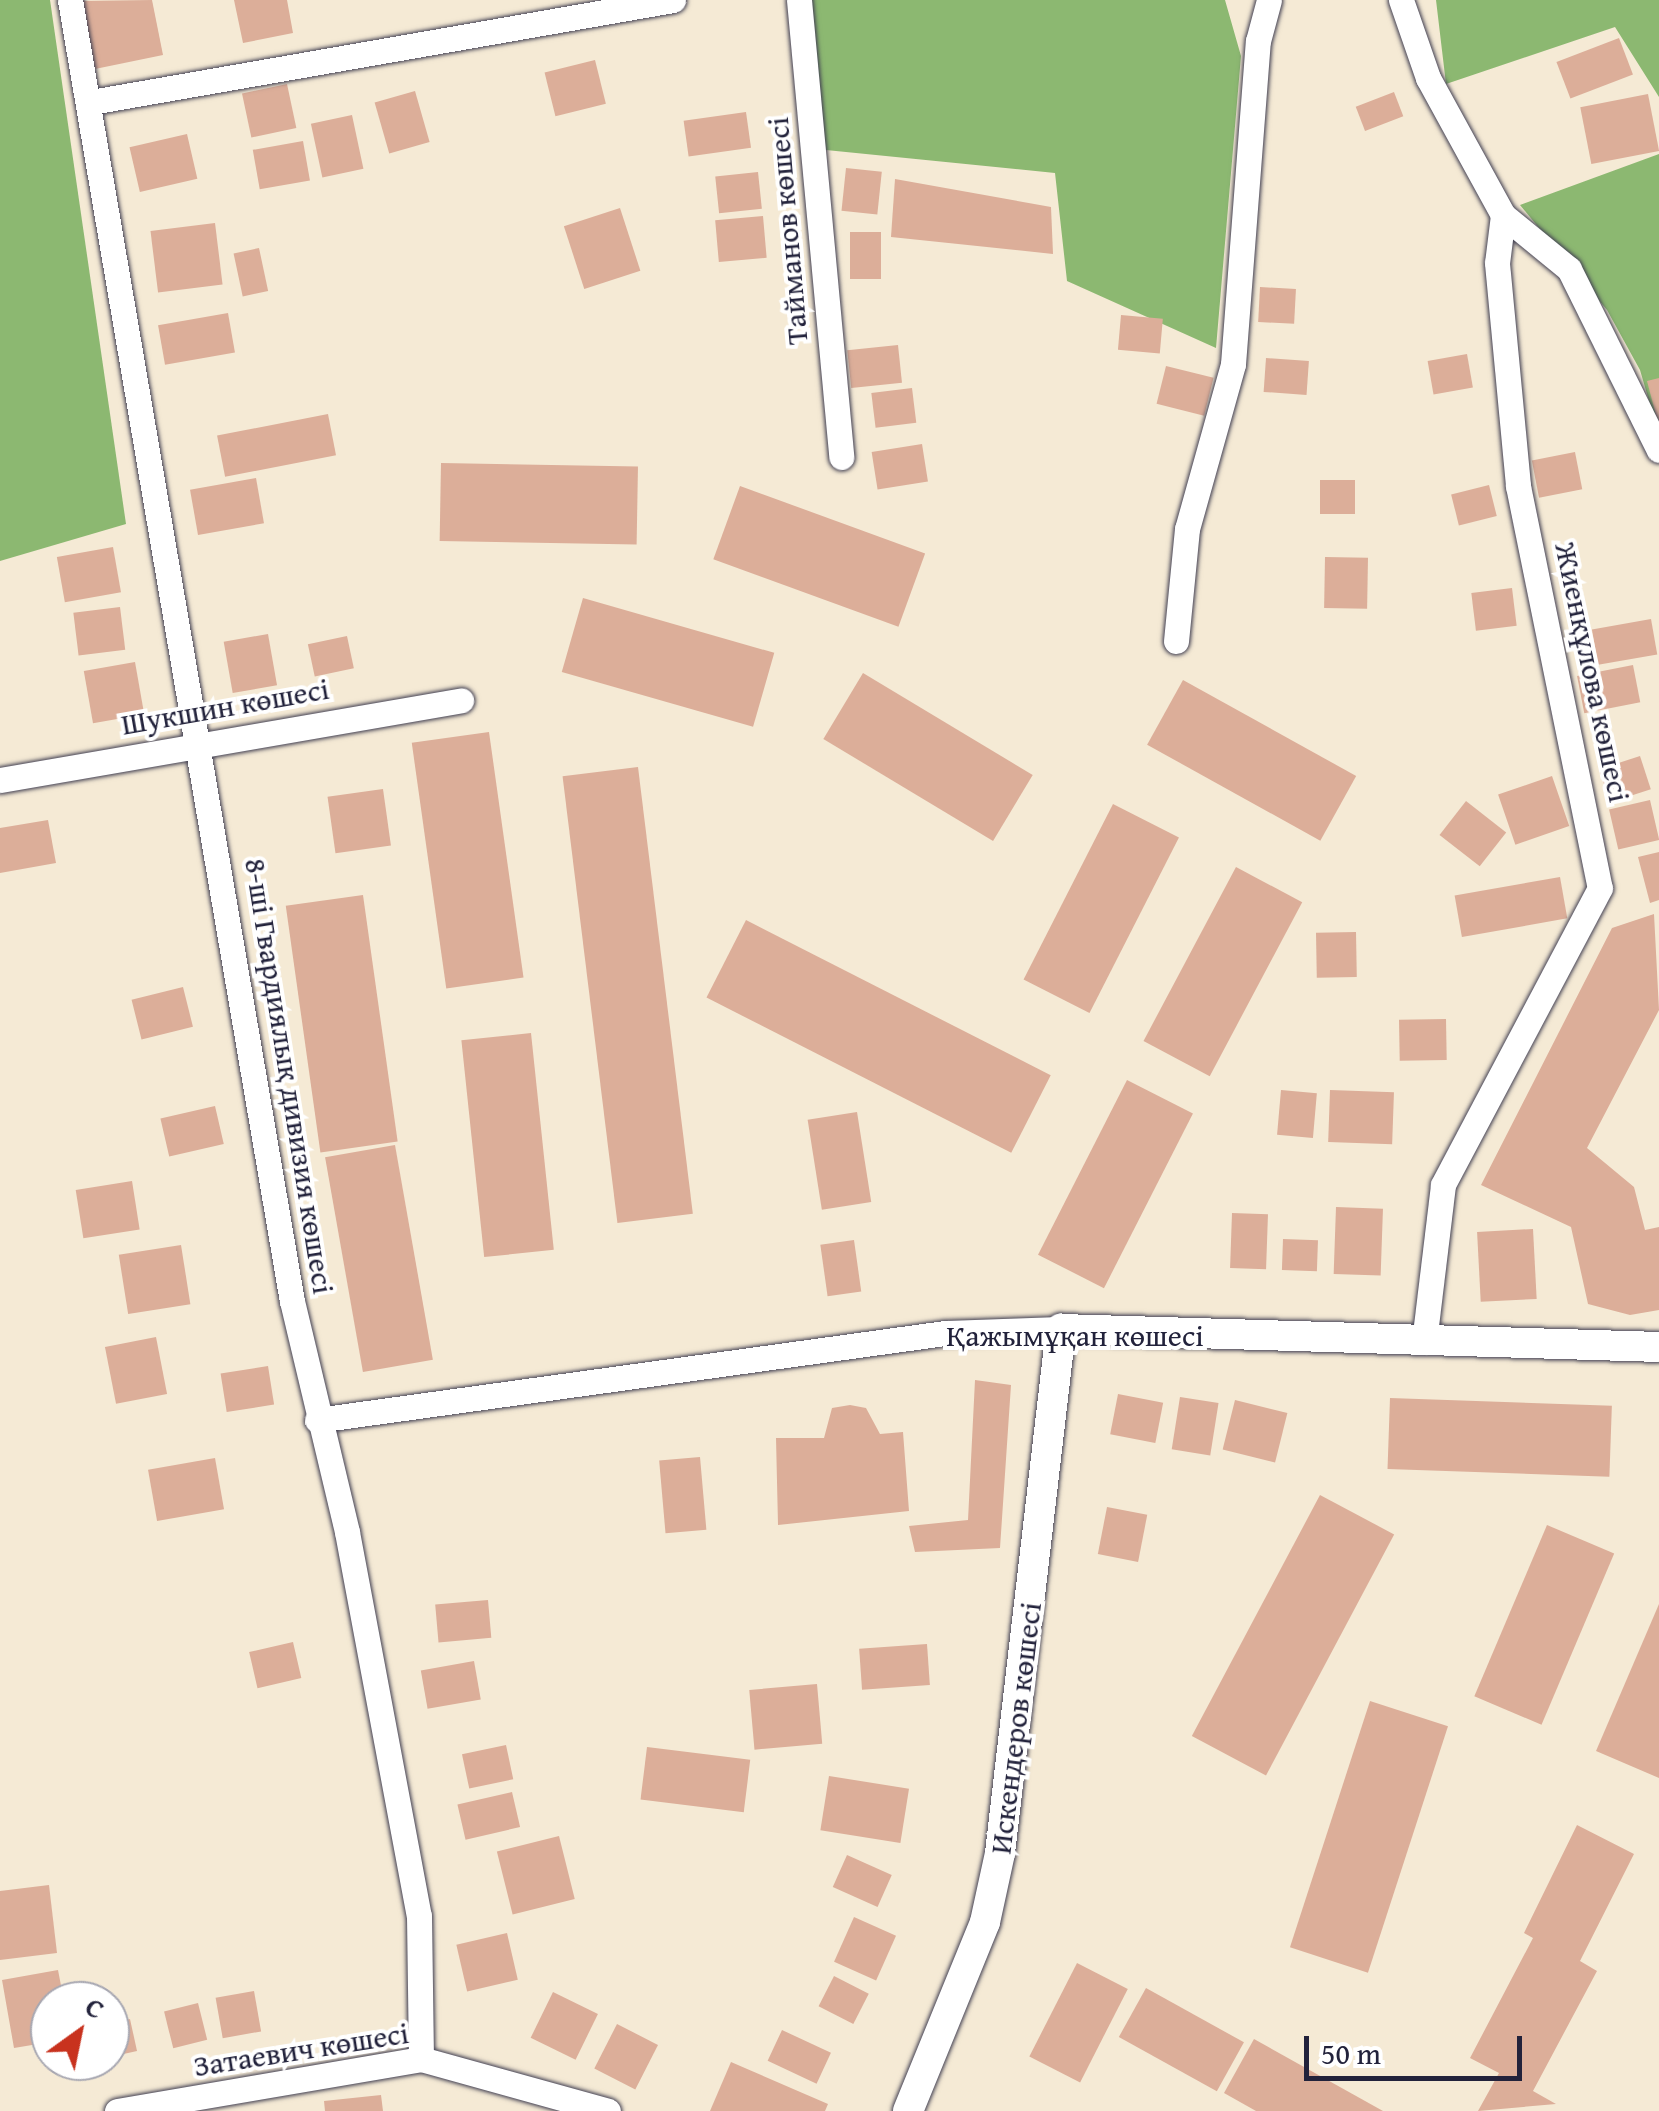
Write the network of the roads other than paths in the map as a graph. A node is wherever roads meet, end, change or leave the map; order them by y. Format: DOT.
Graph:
graph roads {
  1 [pos="70,0"];
  2 [pos="672,0"];
  3 [pos="799,0"];
  4 [pos="1269,0"];
  5 [pos="1401,0"];
  6 [pos="91,102"];
  7 [pos="1503,215"];
  8 [pos="1659,450"];
  9 [pos="841,457"];
  10 [pos="1176,640"];
  11 [pos="461,700"];
  12 [pos="203,741"];
  13 [pos="0,780"];
  14 [pos="1061,1329"];
  15 [pos="1424,1342"];
  16 [pos="1659,1347"];
  17 [pos="317,1420"];
  18 [pos="421,2059"];
  19 [pos="117,2111"];
  20 [pos="608,2111"];
  21 [pos="908,2111"];
  1 -- 6 [label="street, 8-ші Гвардиялық дивизия көшесі"];
  2 -- 6 [label="street"];
  3 -- 9 [label="street, Тайманов көшесі"];
  4 -- 10 [label="street"];
  5 -- 7 [label="street"];
  6 -- 12 [label="street, 8-ші Гвардиялық дивизия көшесі"];
  7 -- 8 [label="street"];
  7 -- 15 [label="street, Жиенқұлова көшесі"];
  11 -- 12 [label="street, Шукшин көшесі"];
  12 -- 13 [label="street, Шукшин көшесі"];
  12 -- 17 [label="street, 8-ші Гвардиялық дивизия көшесі"];
  14 -- 15 [label="street, Қажымұқан көшесі"];
  14 -- 17 [label="street, Қажымұқан көшесі"];
  14 -- 21 [label="street, Искендеров көшесі"];
  15 -- 16 [label="street, Қажымұқан көшесі"];
  17 -- 18 [label="street, 8-ші Гвардиялық дивизия көшесі"];
  18 -- 19 [label="street, Затаевич көшесі"];
  18 -- 20 [label="street, Затаевич көшесі"];
}
